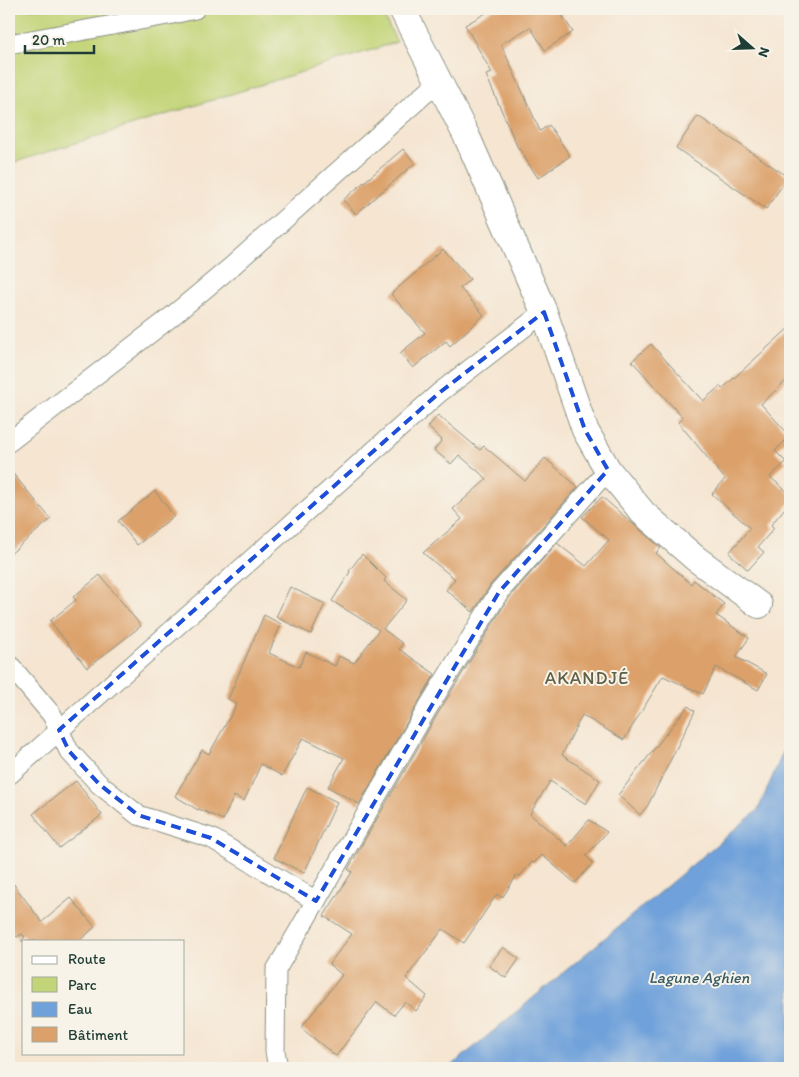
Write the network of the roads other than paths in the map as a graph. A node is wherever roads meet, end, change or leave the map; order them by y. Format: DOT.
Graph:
graph roads {
  1 [pos="195,9"];
  2 [pos="402,9"];
  3 [pos="9,44"];
  4 [pos="438,81"];
  5 [pos="544,312"];
  6 [pos="9,442"];
  7 [pos="608,470"];
  8 [pos="759,605"];
  9 [pos="9,664"];
  10 [pos="59,730"];
  11 [pos="9,775"];
  12 [pos="316,901"];
  13 [pos="278,1068"];
  1 -- 3 [label="street"];
  2 -- 4 [label="street"];
  4 -- 5 [label="street"];
  4 -- 6 [label="street"];
  5 -- 7 [label="street"];
  5 -- 10 [label="street"];
  7 -- 8 [label="street"];
  7 -- 12 [label="street"];
  9 -- 10 [label="street"];
  10 -- 11 [label="street"];
  10 -- 12 [label="street"];
  12 -- 13 [label="street"];
}
